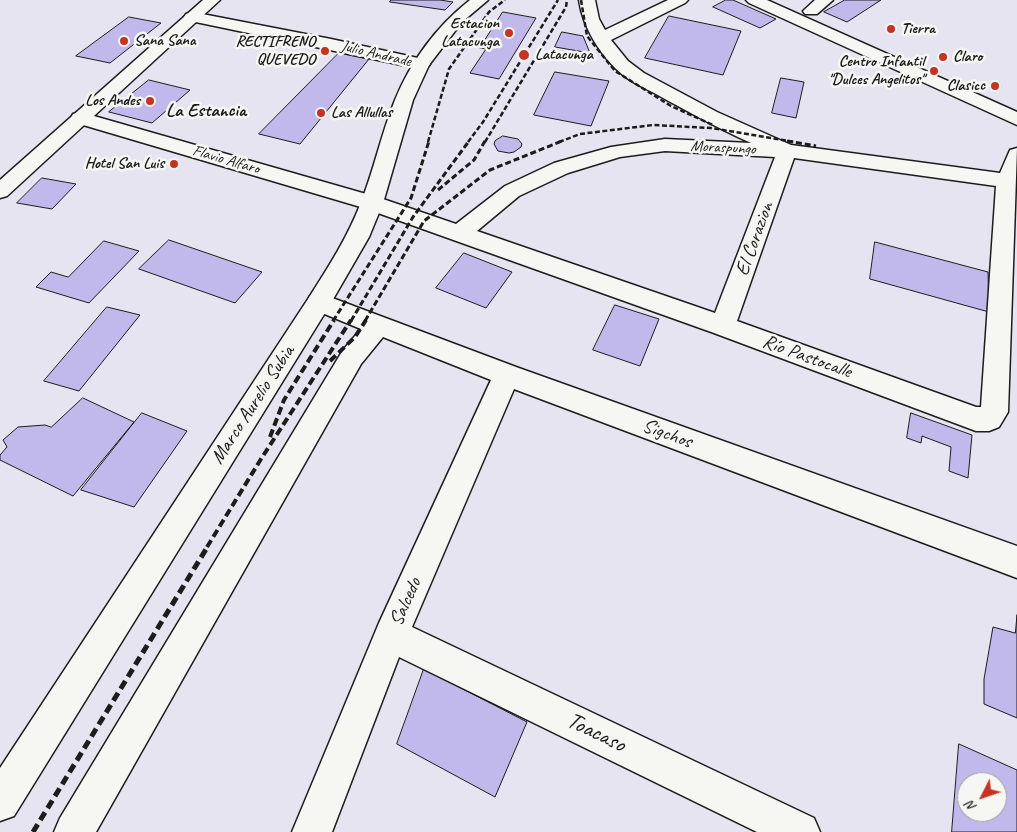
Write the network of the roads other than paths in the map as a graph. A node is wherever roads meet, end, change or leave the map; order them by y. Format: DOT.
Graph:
graph roads {
  1 [pos="480,0"];
  2 [pos="587,0"];
  3 [pos="680,0"];
  4 [pos="754,0"];
  5 [pos="789,0"];
  6 [pos="826,0"];
  7 [pos="202,6"];
  8 [pos="811,11"];
  9 [pos="298,22"];
  10 [pos="833,28"];
  11 [pos="330,36"];
  12 [pos="602,38"];
  13 [pos="267,40"];
  14 [pos="310,55"];
  15 [pos="421,64"];
  16 [pos="1017,102"];
  17 [pos="80,118"];
  18 [pos="1017,119"];
  19 [pos="787,152"];
  20 [pos="1017,154"];
  21 [pos="1012,187"];
  22 [pos="0,191"];
  23 [pos="372,203"];
  24 [pos="459,234"];
  25 [pos="319,302"];
  26 [pos="379,325"];
  27 [pos="724,326"];
  28 [pos="507,375"];
  29 [pos="1017,562"];
  30 [pos="391,635"];
  31 [pos="0,802"];
  32 [pos="74,832"];
  33 [pos="312,832"];
  34 [pos="800,832"];
  1 -- 15 [label="street, Marco Aurelio Subia"];
  2 -- 12 [label="street"];
  3 -- 12 [label="street"];
  4 -- 10 [label="street"];
  5 -- 8 [label="street"];
  6 -- 8 [label="street"];
  7 -- 13 [label="street, Julio Andrade"];
  7 -- 17 [label="street"];
  8 -- 10 [label="street"];
  9 -- 13 [label="street"];
  10 -- 16 [label="street"];
  10 -- 18 [label="street"];
  11 -- 13 [label="street, Julio Andrade"];
  11 -- 14 [label="street, Julio Andrade"];
  11 -- 15 [label="street, Julio Andrade"];
  12 -- 19 [label="street"];
  15 -- 23 [label="street, Marco Aurelio Subia"];
  17 -- 22 [label="street"];
  17 -- 23 [label="street, Flavio Alfaro"];
  19 -- 21 [label="street, Moraspungo"];
  19 -- 24 [label="street, Moraspungo"];
  19 -- 27 [label="street, El Corazion"];
  20 -- 21 [label="street, Río Pastocalle"];
  21 -- 27 [label="street, Río Pastocalle"];
  23 -- 24 [label="street, Río Pastocalle"];
  23 -- 25 [label="street, Marco Aurelio Subia"];
  24 -- 27 [label="street, Río Pastocalle"];
  25 -- 26 [label="street, Sigchos"];
  25 -- 31 [label="street, Marco Aurelio Subia"];
  26 -- 28 [label="street, Sigchos"];
  26 -- 32 [label="street"];
  28 -- 29 [label="street, Sigchos"];
  28 -- 30 [label="street, Salcedo"];
  30 -- 33 [label="street, Salcedo"];
  30 -- 34 [label="street, Toacaso"];
}
